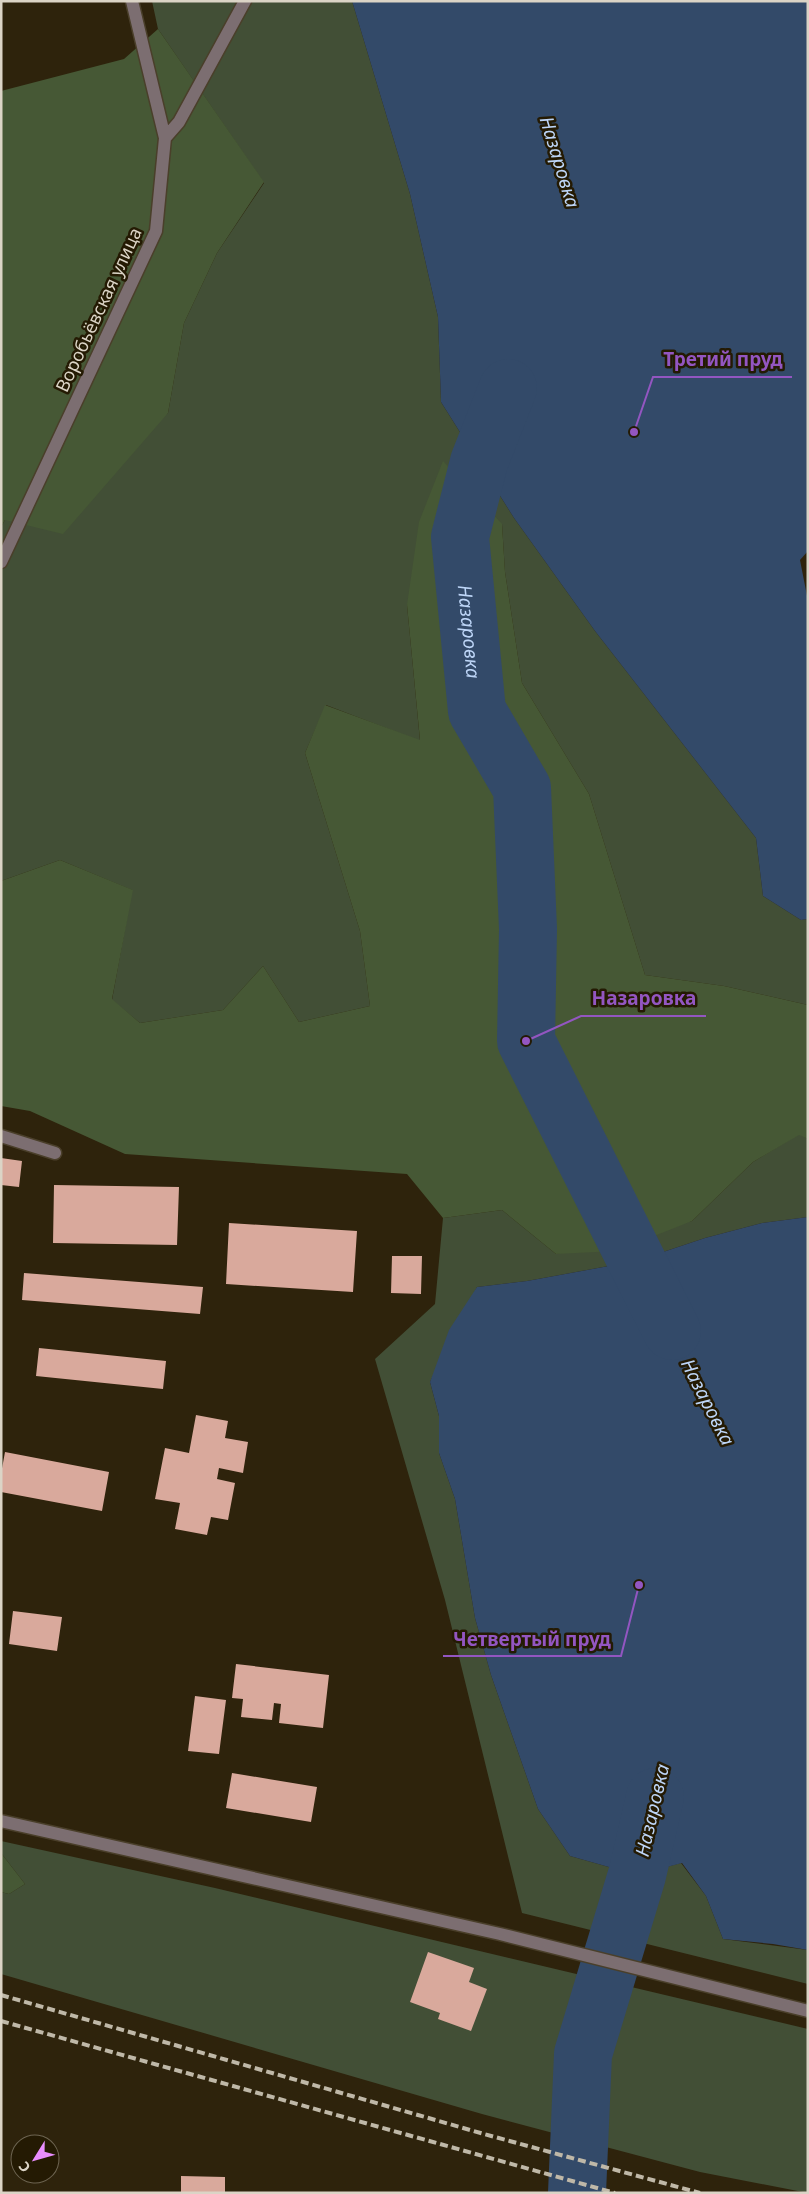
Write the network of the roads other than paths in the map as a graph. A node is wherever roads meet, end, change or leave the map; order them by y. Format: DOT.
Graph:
graph roads {
  1 [pos="132,1"];
  2 [pos="245,1"];
  3 [pos="165,138"];
  4 [pos="1,562"];
  5 [pos="1,1136"];
  6 [pos="55,1153"];
  7 [pos="1,1821"];
  8 [pos="808,2011"];
  1 -- 3 [label="street, Воробьёвская улица"];
  2 -- 3 [label="street"];
  3 -- 4 [label="street, Воробьёвская улица"];
  5 -- 6 [label="street"];
  7 -- 8 [label="street"];
}
